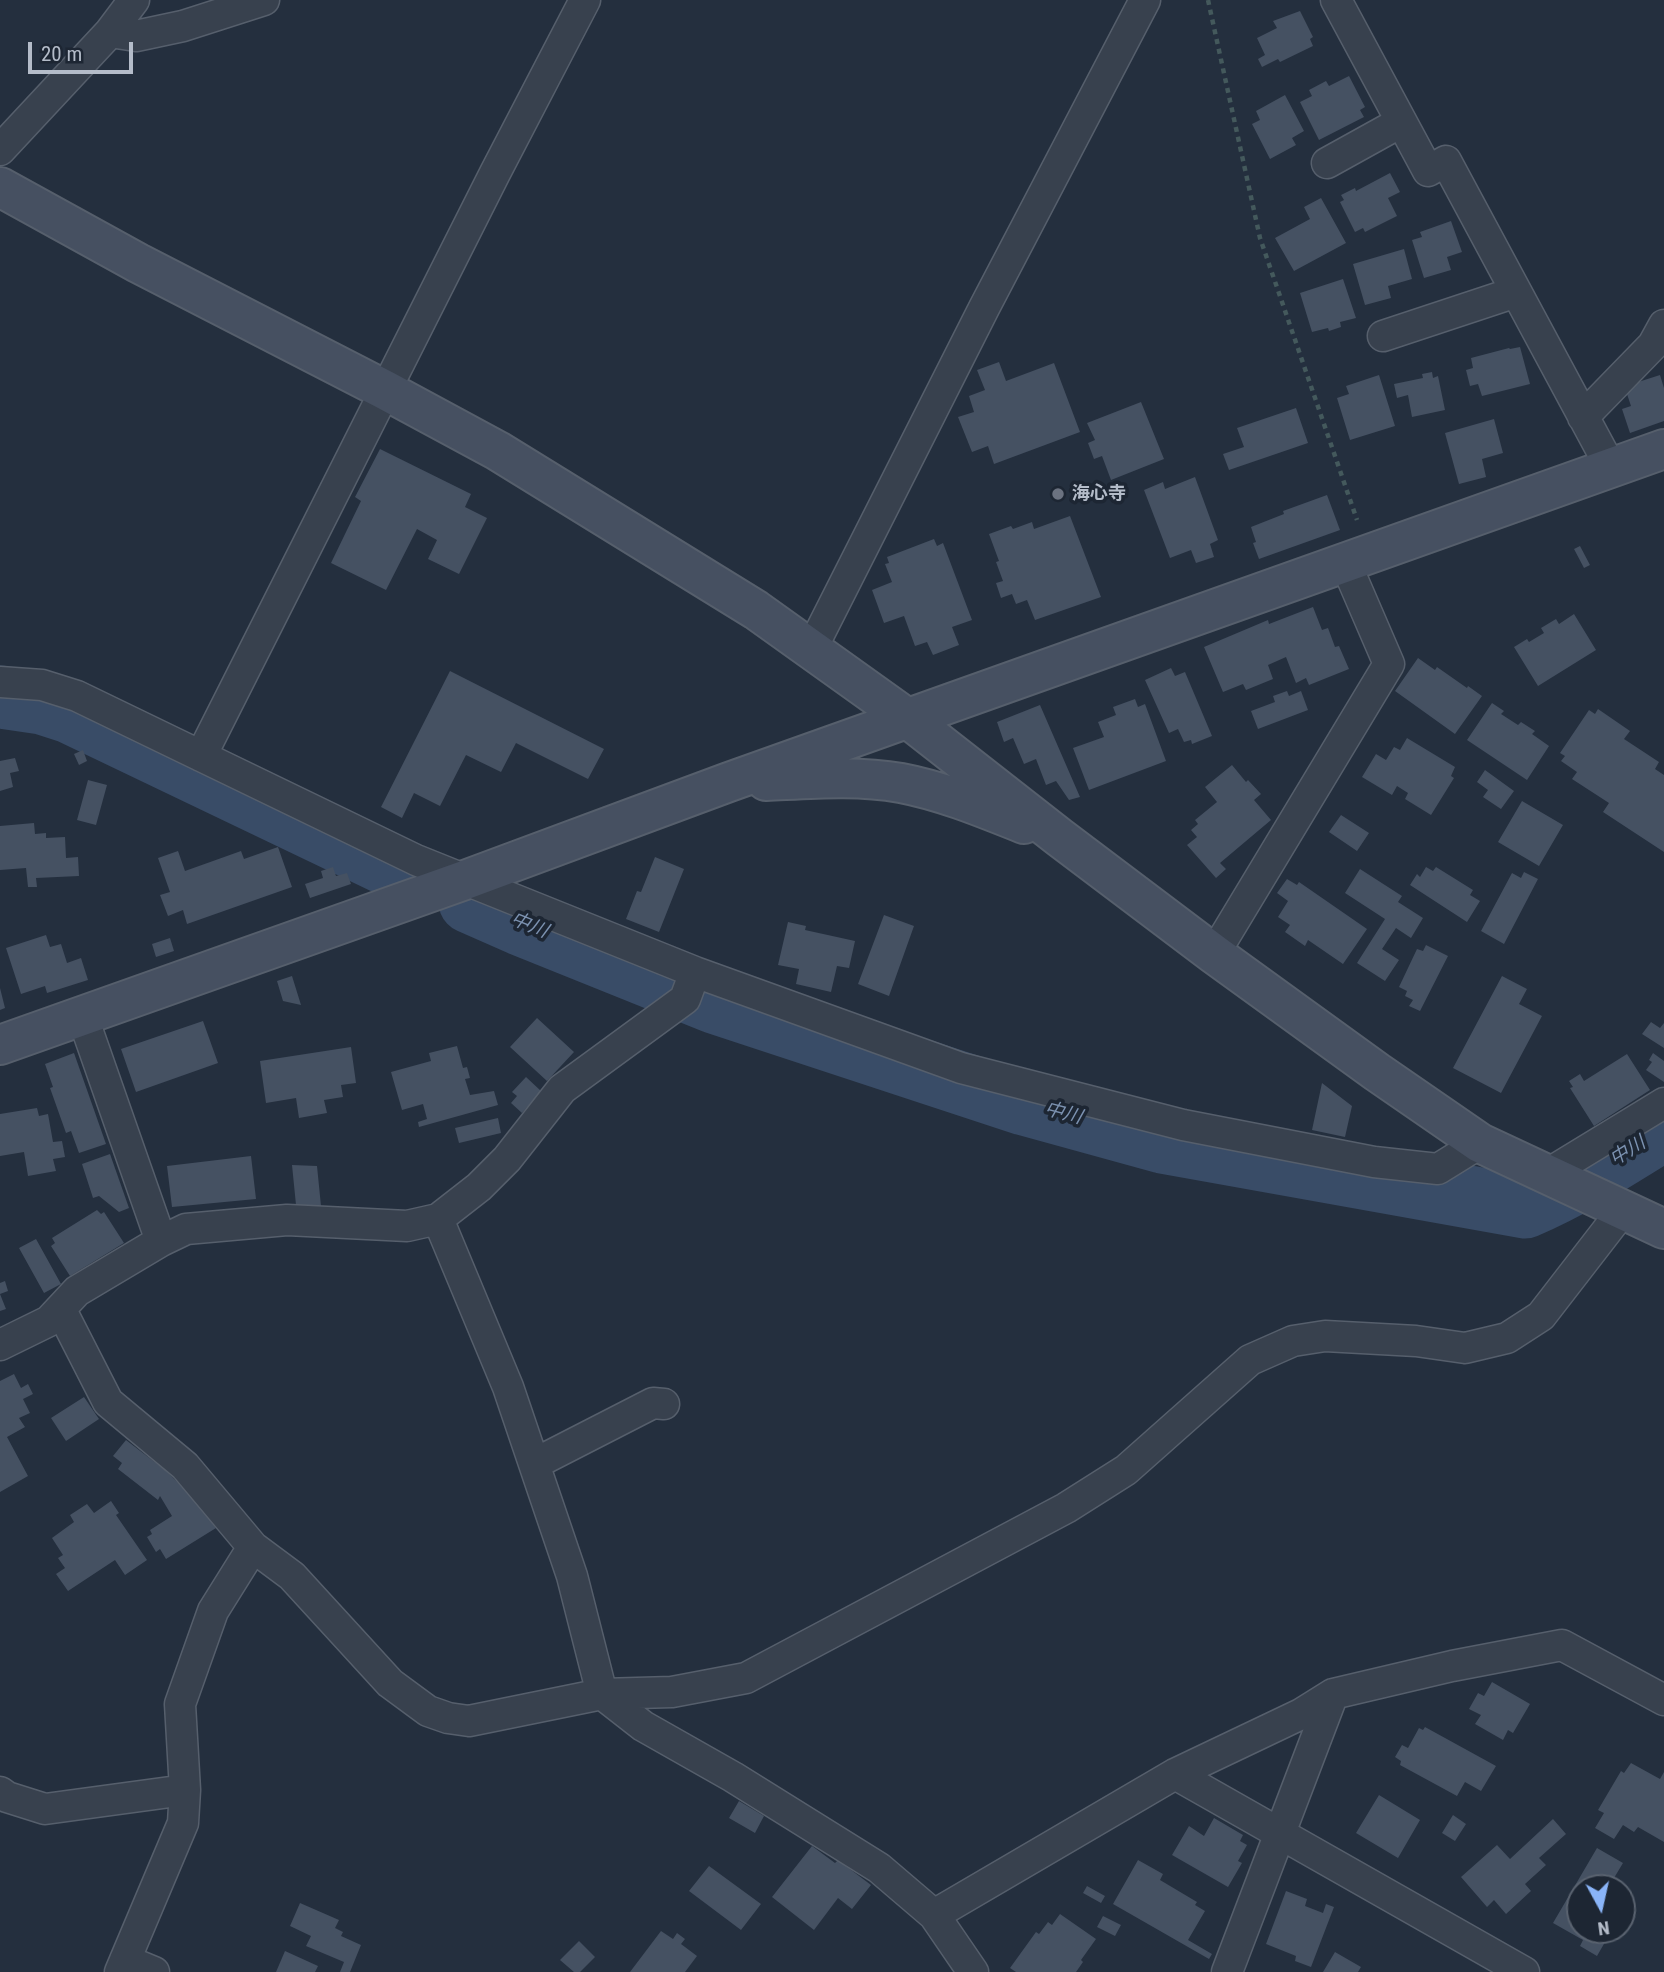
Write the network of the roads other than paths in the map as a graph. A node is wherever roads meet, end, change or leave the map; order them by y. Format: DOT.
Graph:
graph roads {
  1 [pos="134,0"];
  2 [pos="264,0"];
  3 [pos="585,0"];
  4 [pos="1145,0"];
  5 [pos="1336,0"];
  6 [pos="110,32"];
  7 [pos="1401,121"];
  8 [pos="0,150"];
  9 [pos="1327,163"];
  10 [pos="0,187"];
  11 [pos="1516,292"];
  12 [pos="1664,325"];
  13 [pos="1383,337"];
  14 [pos="385,390"];
  15 [pos="1583,417"];
  16 [pos="1664,449"];
  17 [pos="1611,468"];
  18 [pos="1357,558"];
  19 [pos="812,649"];
  20 [pos="0,682"];
  21 [pos="907,718"];
  22 [pos="201,756"];
  23 [pos="729,782"];
  24 [pos="1059,837"];
  25 [pos="465,880"];
  26 [pos="1214,954"];
  27 [pos="690,984"];
  28 [pos="82,1015"];
  29 [pos="0,1045"];
  30 [pos="1664,1103"];
  31 [pos="1480,1143"];
  32 [pos="1553,1178"];
  33 [pos="1616,1207"];
  34 [pos="438,1219"];
  35 [pos="1664,1229"];
  36 [pos="161,1241"];
  37 [pos="61,1310"];
  38 [pos="0,1345"];
  39 [pos="664,1404"];
  40 [pos="534,1464"];
  41 [pos="253,1547"];
  42 [pos="602,1694"];
  43 [pos="1333,1694"];
  44 [pos="1664,1700"];
  45 [pos="1175,1774"];
  46 [pos="185,1790"];
  47 [pos="0,1792"];
  48 [pos="1279,1833"];
  49 [pos="933,1916"];
  50 [pos="122,1966"];
  51 [pos="154,1972"];
  52 [pos="973,1972"];
  53 [pos="1227,1972"];
  54 [pos="1524,1972"];
  1 -- 6 [label="street"];
  2 -- 6 [label="street"];
  3 -- 14 [label="street"];
  4 -- 19 [label="street"];
  5 -- 7 [label="street"];
  6 -- 8 [label="street"];
  7 -- 9 [label="street"];
  7 -- 11 [label="street"];
  10 -- 14 [label="street"];
  11 -- 13 [label="street"];
  11 -- 15 [label="street"];
  12 -- 15 [label="street"];
  14 -- 19 [label="street"];
  14 -- 22 [label="street"];
  15 -- 17 [label="street"];
  16 -- 17 [label="street"];
  17 -- 18 [label="street"];
  18 -- 21 [label="street"];
  18 -- 26 [label="street"];
  19 -- 21 [label="street"];
  20 -- 22 [label="street"];
  21 -- 23 [label="street"];
  21 -- 24 [label="street"];
  22 -- 25 [label="street"];
  23 -- 24 [label="street"];
  23 -- 25 [label="street"];
  24 -- 26 [label="street"];
  25 -- 27 [label="street"];
  25 -- 28 [label="street"];
  26 -- 31 [label="street"];
  27 -- 31 [label="street"];
  27 -- 34 [label="street"];
  28 -- 29 [label="street"];
  28 -- 36 [label="street"];
  30 -- 32 [label="street"];
  31 -- 32 [label="street"];
  32 -- 33 [label="street"];
  33 -- 35 [label="street"];
  33 -- 42 [label="street"];
  34 -- 36 [label="street"];
  34 -- 40 [label="street"];
  36 -- 37 [label="street"];
  37 -- 38 [label="street"];
  37 -- 41 [label="street"];
  39 -- 40 [label="street"];
  40 -- 42 [label="street"];
  41 -- 42 [label="street"];
  41 -- 46 [label="street"];
  42 -- 49 [label="street"];
  43 -- 44 [label="street"];
  43 -- 45 [label="street"];
  43 -- 48 [label="street"];
  45 -- 48 [label="street"];
  45 -- 49 [label="street"];
  46 -- 47 [label="street"];
  46 -- 50 [label="street"];
  48 -- 53 [label="street"];
  48 -- 54 [label="street"];
  49 -- 52 [label="street"];
  50 -- 51 [label="street"];
}
